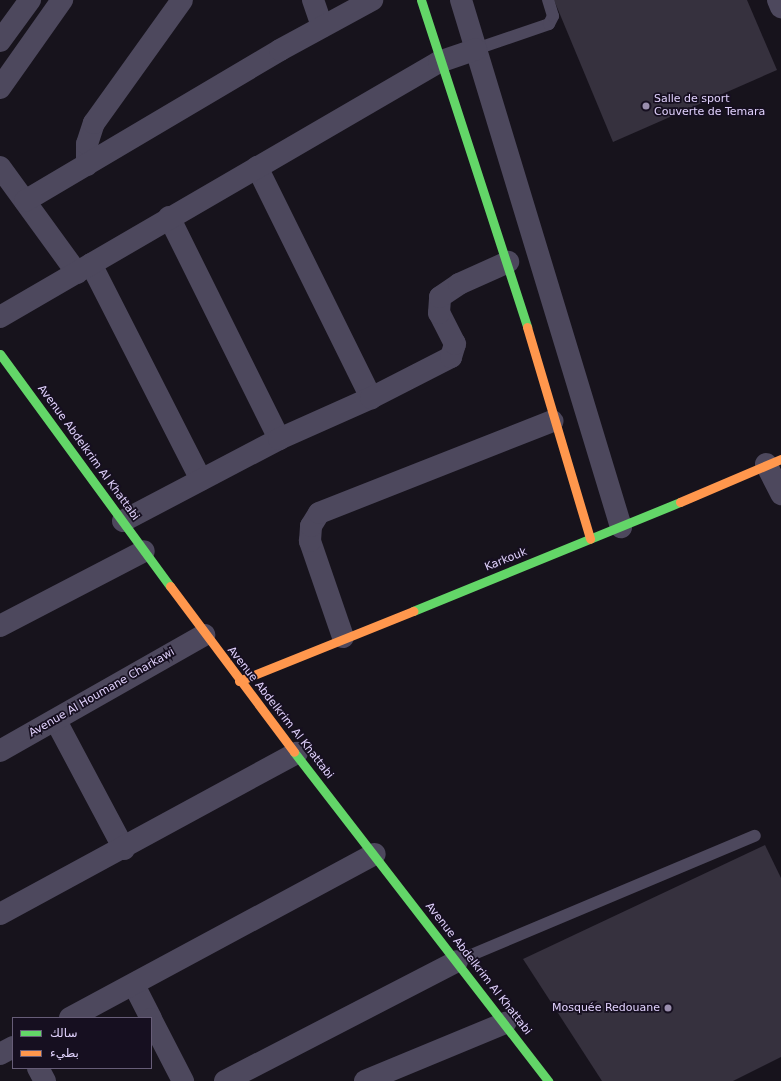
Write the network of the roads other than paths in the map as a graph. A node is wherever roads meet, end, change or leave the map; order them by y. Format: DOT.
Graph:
graph roads {
  1 [pos="30,0"];
  2 [pos="62,0"];
  3 [pos="182,0"];
  4 [pos="313,0"];
  5 [pos="372,0"];
  6 [pos="420,0"];
  7 [pos="461,0"];
  8 [pos="548,0"];
  9 [pos="778,0"];
  10 [pos="781,7"];
  11 [pos="322,26"];
  12 [pos="0,41"];
  13 [pos="476,49"];
  14 [pos="439,62"];
  15 [pos="0,88"];
  16 [pos="87,165"];
  17 [pos="0,167"];
  18 [pos="257,167"];
  19 [pos="25,201"];
  20 [pos="169,217"];
  21 [pos="508,262"];
  22 [pos="84,269"];
  23 [pos="0,317"];
  24 [pos="0,354"];
  25 [pos="371,398"];
  26 [pos="552,421"];
  27 [pos="279,440"];
  28 [pos="774,462"];
  29 [pos="201,480"];
  30 [pos="781,494"];
  31 [pos="123,521"];
  32 [pos="621,528"];
  33 [pos="590,539"];
  34 [pos="144,551"];
  35 [pos="0,626"];
  36 [pos="204,635"];
  37 [pos="343,637"];
  38 [pos="239,681"];
  39 [pos="56,721"];
  40 [pos="0,751"];
  41 [pos="296,753"];
  42 [pos="755,836"];
  43 [pos="124,849"];
  44 [pos="375,854"];
  45 [pos="0,914"];
  46 [pos="457,961"];
  47 [pos="134,985"];
  48 [pos="72,1017"];
  49 [pos="150,1017"];
  50 [pos="152,1020"];
  51 [pos="505,1023"];
  52 [pos="12,1048"];
  53 [pos="0,1054"];
  54 [pos="39,1069"];
  55 [pos="45,1081"];
  56 [pos="183,1081"];
  57 [pos="225,1081"];
  58 [pos="365,1081"];
  59 [pos="548,1081"];
  1 -- 12 [label="street"];
  2 -- 15 [label="street"];
  3 -- 16 [label="street"];
  4 -- 11 [label="street"];
  5 -- 11 [label="street"];
  6 -- 14 [label="street"];
  7 -- 13 [label="street"];
  8 -- 13 [label="lane"];
  9 -- 10 [label="street"];
  11 -- 16 [label="street"];
  13 -- 14 [label="street"];
  13 -- 32 [label="street"];
  14 -- 18 [label="street"];
  14 -- 21 [label="street"];
  16 -- 19 [label="street"];
  17 -- 19 [label="street"];
  18 -- 20 [label="street"];
  18 -- 25 [label="street"];
  19 -- 22 [label="street"];
  20 -- 22 [label="street"];
  20 -- 27 [label="street"];
  21 -- 25 [label="street"];
  21 -- 26 [label="street"];
  22 -- 23 [label="street"];
  22 -- 29 [label="street"];
  24 -- 31 [label="street, Avenue Abdelkrim Al Khattabi"];
  25 -- 27 [label="street"];
  26 -- 33 [label="street"];
  26 -- 37 [label="street"];
  27 -- 29 [label="street"];
  28 -- 30 [label="street"];
  28 -- 32 [label="street, Karkouk"];
  29 -- 31 [label="street"];
  31 -- 34 [label="street, Avenue Abdelkrim Al Khattabi"];
  32 -- 33 [label="street, Karkouk"];
  33 -- 37 [label="street, Karkouk"];
  34 -- 35 [label="street"];
  34 -- 36 [label="street, Avenue Abdelkrim Al Khattabi"];
  36 -- 38 [label="street, Avenue Abdelkrim Al Khattabi"];
  36 -- 39 [label="street, Avenue Al Houmane Charkawi"];
  37 -- 38 [label="street, Karkouk"];
  38 -- 41 [label="street, Avenue Abdelkrim Al Khattabi"];
  39 -- 40 [label="street, Avenue Al Houmane Charkawi"];
  39 -- 43 [label="street"];
  41 -- 43 [label="street"];
  41 -- 44 [label="street, Avenue Abdelkrim Al Khattabi"];
  42 -- 46 [label="lane"];
  43 -- 45 [label="street"];
  44 -- 46 [label="street, Avenue Abdelkrim Al Khattabi"];
  44 -- 47 [label="street"];
  46 -- 51 [label="street, Avenue Abdelkrim Al Khattabi"];
  46 -- 57 [label="street"];
  47 -- 48 [label="street"];
  47 -- 49 [label="street"];
  50 -- 56 [label="street"];
  51 -- 58 [label="street"];
  51 -- 59 [label="street, Avenue Abdelkrim Al Khattabi"];
  52 -- 53 [label="street"];
  54 -- 55 [label="street"];
}
